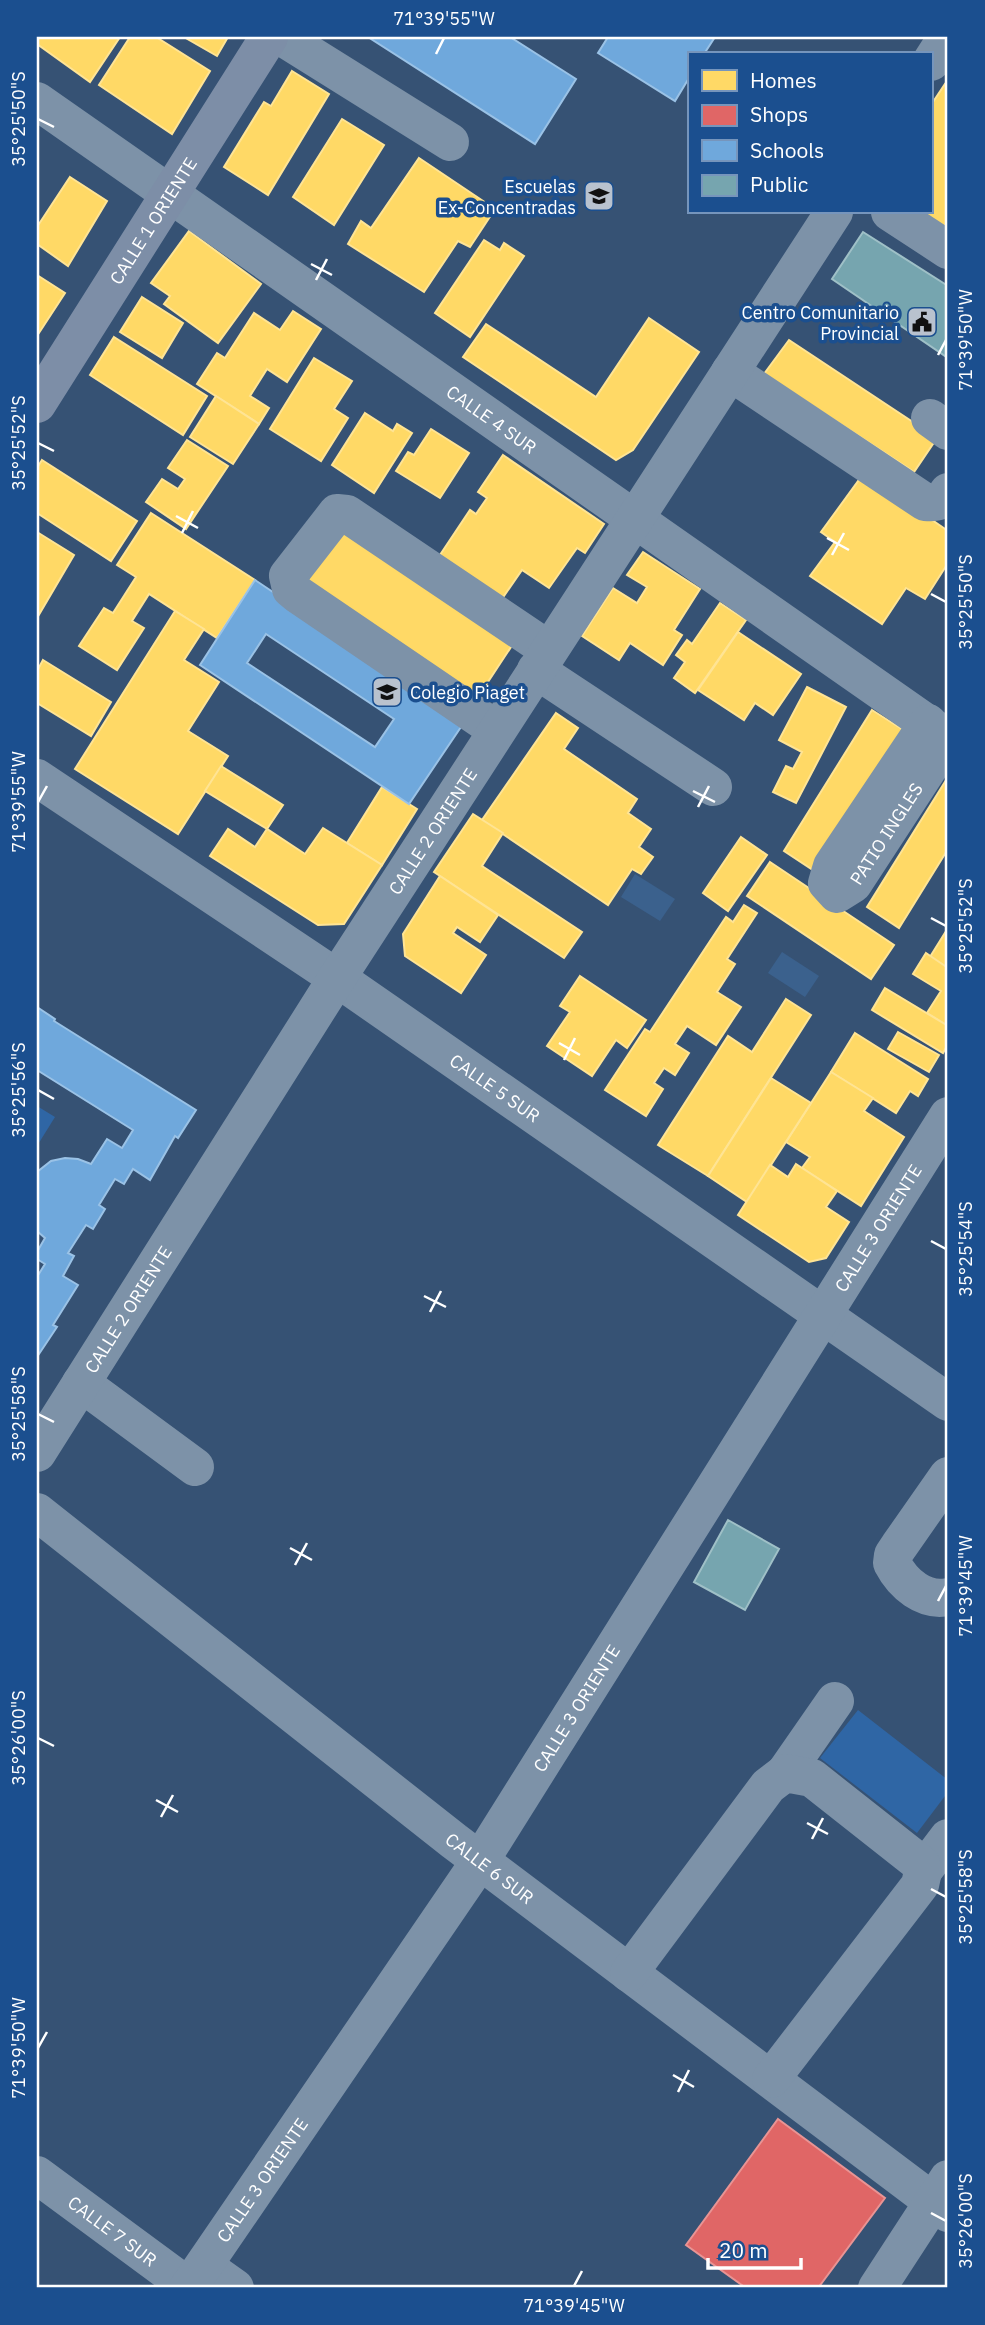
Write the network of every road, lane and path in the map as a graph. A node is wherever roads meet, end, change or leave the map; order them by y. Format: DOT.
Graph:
graph roads {
  1 [pos="269,37"];
  2 [pos="282,37"];
  3 [pos="947,37"];
  4 [pos="932,60"];
  5 [pos="37,101"];
  6 [pos="450,142"];
  7 [pos="170,194"];
  8 [pos="833,214"];
  9 [pos="893,214"];
  10 [pos="948,250"];
  11 [pos="730,372"];
  12 [pos="37,404"];
  13 [pos="948,492"];
  14 [pos="635,519"];
  15 [pos="543,660"];
  16 [pos="497,730"];
  17 [pos="943,730"];
  18 [pos="37,778"];
  19 [pos="713,788"];
  20 [pos="337,978"];
  21 [pos="948,1116"];
  22 [pos="822,1314"];
  23 [pos="81,1383"];
  24 [pos="948,1402"];
  25 [pos="37,1453"];
  26 [pos="195,1466"];
  27 [pos="948,1476"];
  28 [pos="37,1512"];
  29 [pos="948,1597"];
  30 [pos="835,1700"];
  31 [pos="785,1773"];
  32 [pos="948,1838"];
  33 [pos="480,1861"];
  34 [pos="923,1871"];
  35 [pos="629,1973"];
  36 [pos="771,2079"];
  37 [pos="37,2175"];
  38 [pos="943,2198"];
  39 [pos="194,2280"];
  40 [pos="235,2288"];
  41 [pos="877,2288"];
  1 -- 7 [label="main road, CALLE 1 ORIENTE"];
  2 -- 6 [label="street"];
  3 -- 4 [label="street"];
  5 -- 7 [label="street, CALLE 4 SUR"];
  7 -- 12 [label="main road, CALLE 1 ORIENTE"];
  7 -- 14 [label="street, CALLE 4 SUR"];
  8 -- 11 [label="street, CALLE 2 ORIENTE"];
  9 -- 10 [label="street"];
  11 -- 13 [label="street"];
  11 -- 14 [label="street, CALLE 2 ORIENTE"];
  14 -- 15 [label="street, CALLE 2 ORIENTE"];
  14 -- 17 [label="street, CALLE 4 SUR"];
  15 -- 16 [label="street, CALLE 2 ORIENTE"];
  15 -- 16 [label="street"];
  15 -- 19 [label="street"];
  16 -- 20 [label="street, CALLE 2 ORIENTE"];
  18 -- 20 [label="street, CALLE 5 SUR"];
  20 -- 22 [label="street, CALLE 5 SUR"];
  20 -- 23 [label="street, CALLE 2 ORIENTE"];
  21 -- 22 [label="street, CALLE 3 ORIENTE"];
  22 -- 24 [label="street, CALLE 5 SUR"];
  22 -- 33 [label="street, CALLE 3 ORIENTE"];
  23 -- 25 [label="street, CALLE 2 ORIENTE"];
  23 -- 26 [label="street"];
  27 -- 29 [label="street"];
  28 -- 33 [label="street, CALLE 6 SUR"];
  30 -- 31 [label="street"];
  31 -- 34 [label="street"];
  31 -- 35 [label="street"];
  32 -- 34 [label="street"];
  33 -- 35 [label="street, CALLE 6 SUR"];
  33 -- 39 [label="street, CALLE 3 ORIENTE"];
  34 -- 36 [label="street"];
  35 -- 36 [label="street, CALLE 6 SUR"];
  36 -- 38 [label="street, CALLE 6 SUR"];
  37 -- 39 [label="street, CALLE 7 SUR"];
  38 -- 41 [label="street"];
  39 -- 40 [label="street, CALLE 7 SUR"];
}
